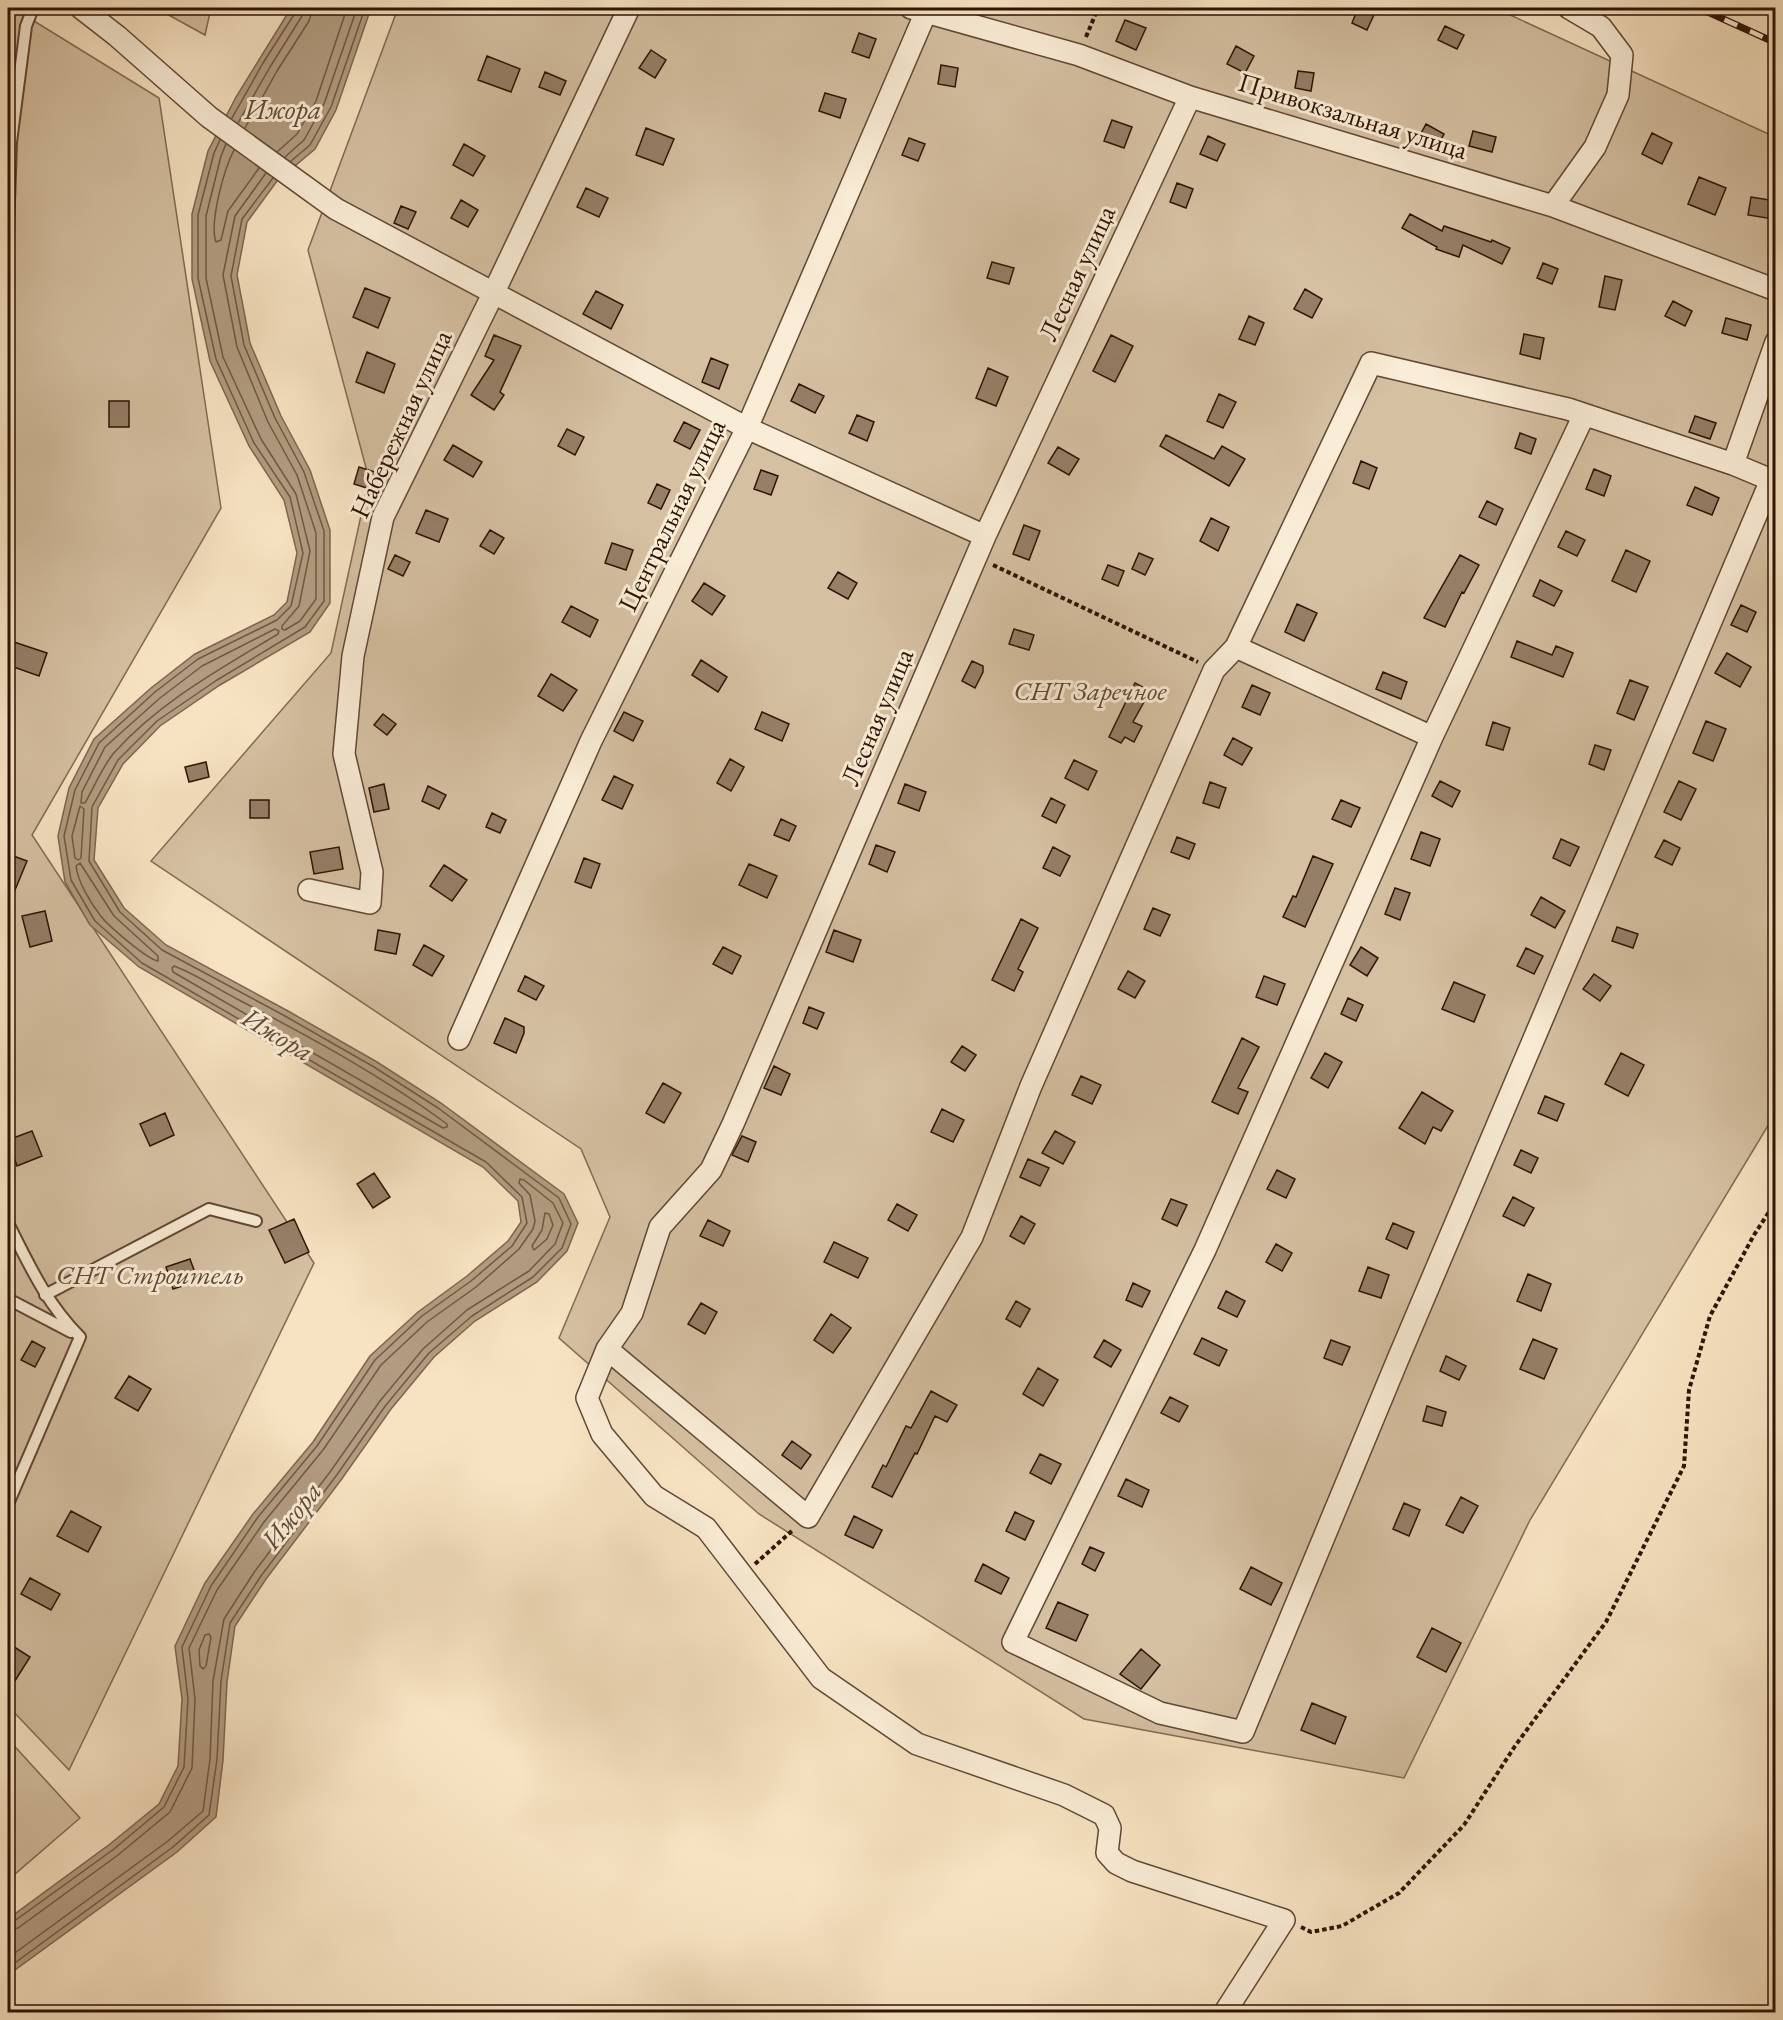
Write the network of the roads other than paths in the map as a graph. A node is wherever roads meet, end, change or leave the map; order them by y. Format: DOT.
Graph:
graph roads {
  1 [pos="33,8"];
  2 [pos="81,8"];
  3 [pos="629,8"];
  4 [pos="1569,8"];
  5 [pos="919,10"];
  6 [pos="1190,97"];
  7 [pos="9,141"];
  8 [pos="1553,206"];
  9 [pos="8,233"];
  10 [pos="1776,290"];
  11 [pos="493,294"];
  12 [pos="1776,342"];
  13 [pos="1584,415"];
  14 [pos="747,428"];
  15 [pos="1733,464"];
  16 [pos="1773,481"];
  17 [pos="986,536"];
  18 [pos="1236,647"];
  19 [pos="1432,737"];
  20 [pos="309,890"];
  21 [pos="459,1039"];
  22 [pos="256,1221"];
  23 [pos="8,1223"];
  24 [pos="45,1295"];
  25 [pos="8,1299"];
  26 [pos="80,1337"];
  27 [pos="607,1349"];
  28 [pos="8,1504"];
  29 [pos="1225,2013"];
  1 -- 7 [label="lane"];
  2 -- 11 [label="street"];
  3 -- 11 [label="street, Набережная улица"];
  4 -- 8 [label="street"];
  5 -- 6 [label="street, Привокзальная улица"];
  5 -- 14 [label="street, Центральная улица"];
  6 -- 8 [label="street, Привокзальная улица"];
  6 -- 17 [label="street, Лесная улица"];
  7 -- 9 [label="lane"];
  8 -- 10 [label="street, Привокзальная улица"];
  11 -- 14 [label="street"];
  11 -- 20 [label="street, Набережная улица"];
  12 -- 15 [label="street"];
  13 -- 15 [label="street"];
  13 -- 18 [label="street"];
  13 -- 19 [label="street"];
  14 -- 17 [label="street"];
  14 -- 21 [label="street, Центральная улица"];
  15 -- 16 [label="street"];
  16 -- 19 [label="street"];
  17 -- 27 [label="street, Лесная улица"];
  18 -- 19 [label="street"];
  18 -- 27 [label="street"];
  22 -- 24 [label="lane"];
  23 -- 24 [label="lane"];
  24 -- 26 [label="lane"];
  25 -- 26 [label="lane"];
  26 -- 28 [label="lane"];
  27 -- 29 [label="street, Лесная улица"];
}
